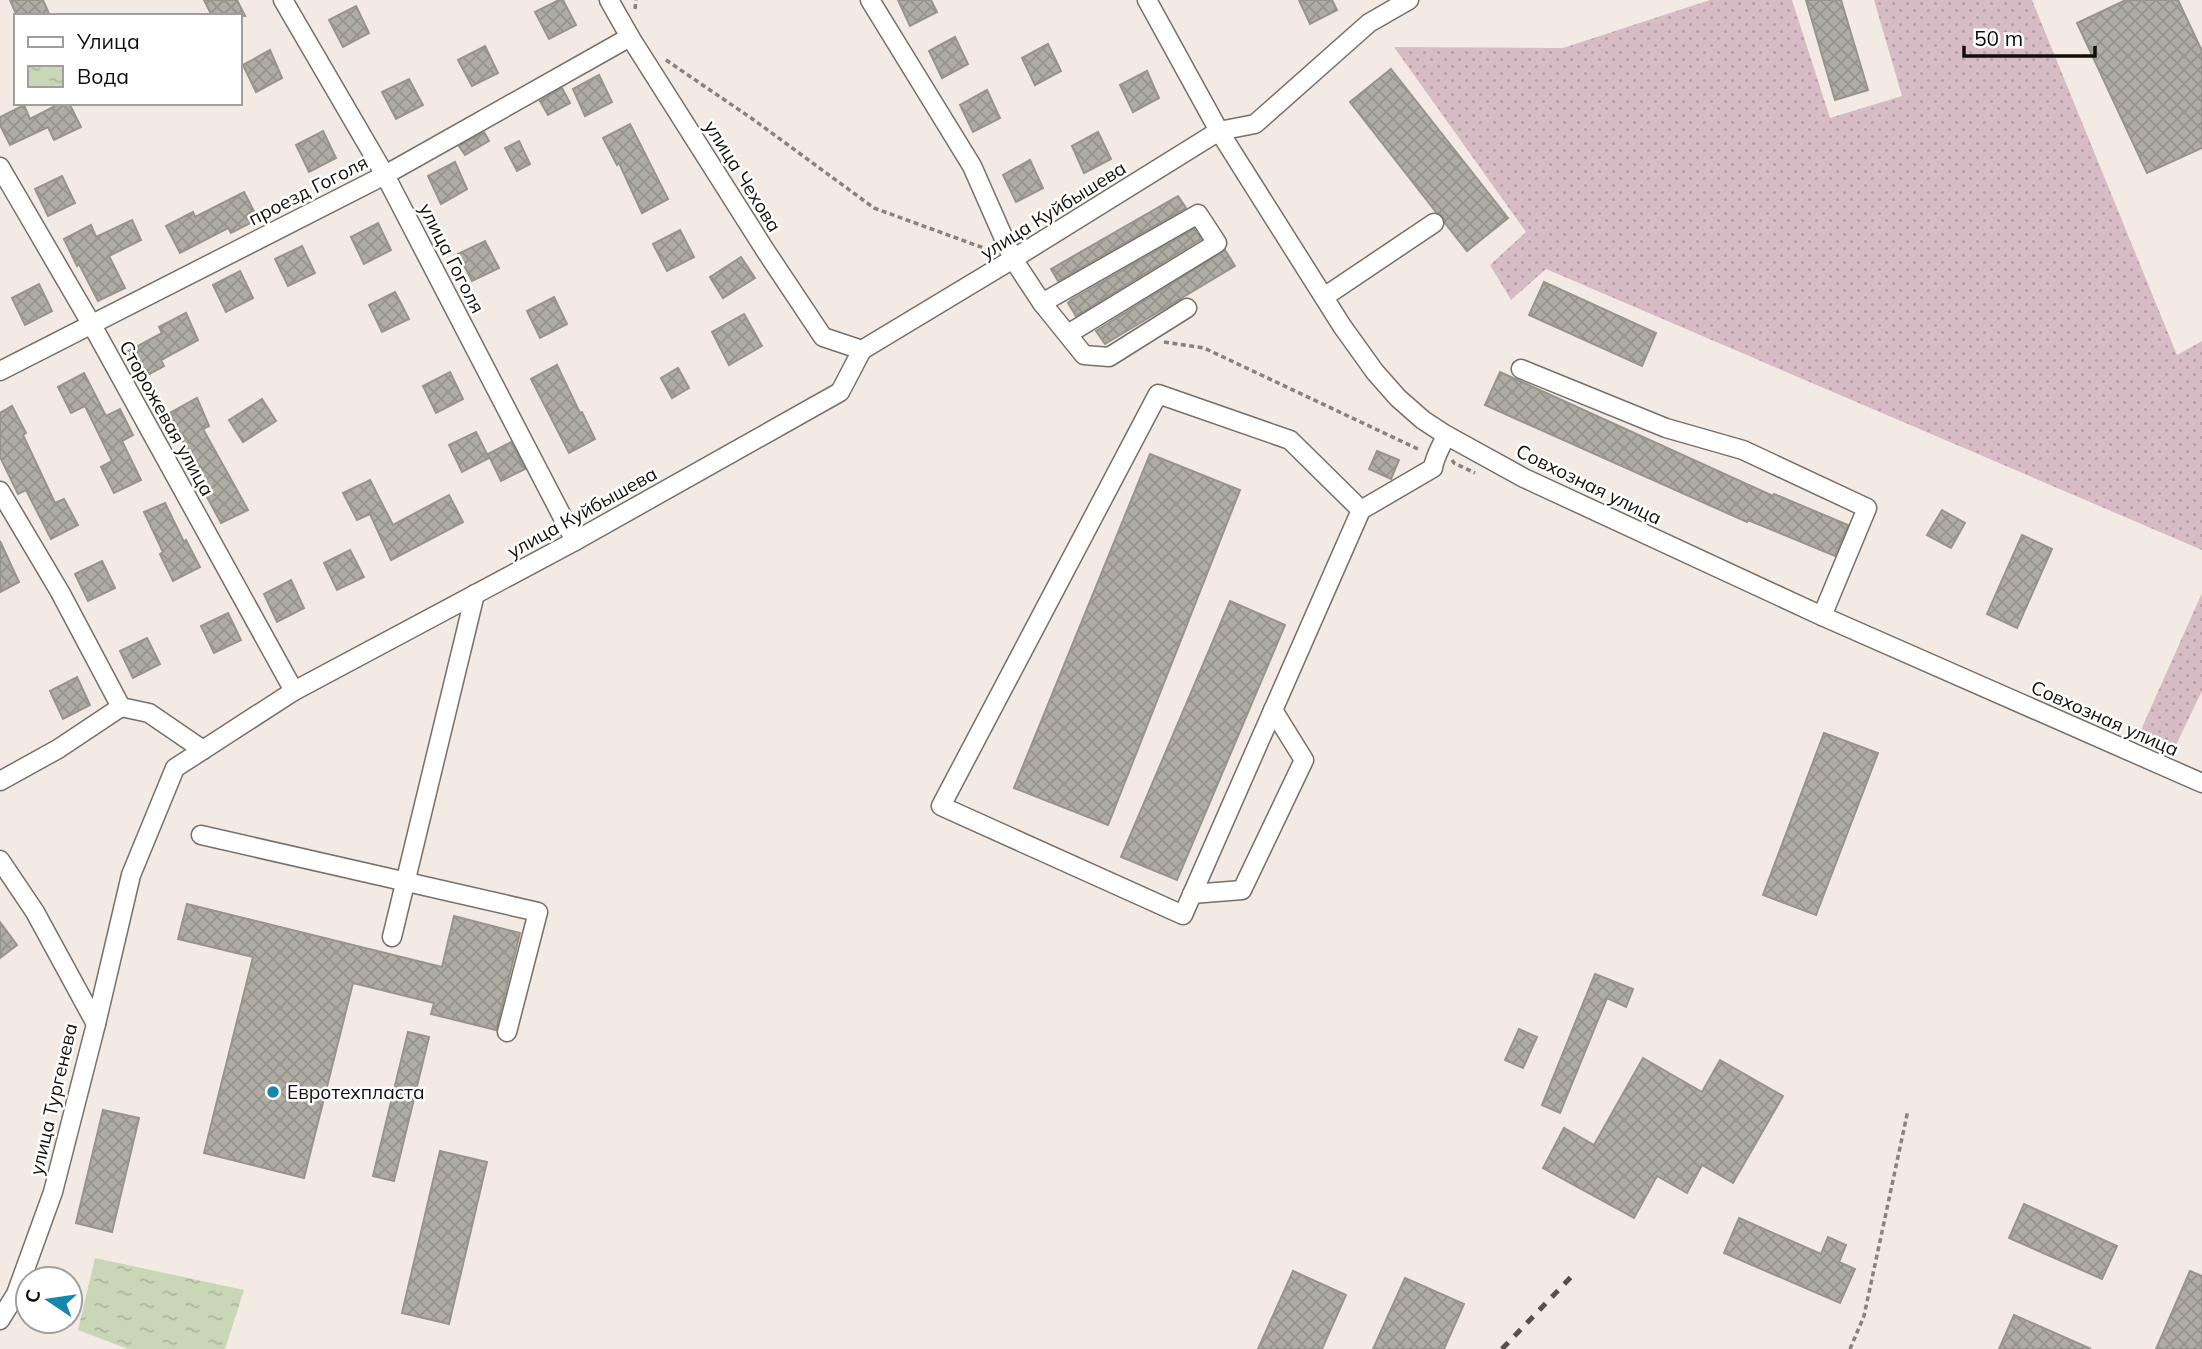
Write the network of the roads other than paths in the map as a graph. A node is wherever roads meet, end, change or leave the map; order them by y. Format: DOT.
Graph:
graph roads {
  1 [pos="283,0"];
  2 [pos="609,0"];
  3 [pos="870,0"];
  4 [pos="1147,0"];
  5 [pos="1409,0"];
  6 [pos="630,37"];
  7 [pos="1219,131"];
  8 [pos="0,167"];
  9 [pos="385,175"];
  10 [pos="1434,223"];
  11 [pos="1013,259"];
  12 [pos="1324,297"];
  13 [pos="1042,303"];
  14 [pos="1187,308"];
  15 [pos="92,325"];
  16 [pos="1068,334"];
  17 [pos="862,350"];
  18 [pos="1521,369"];
  19 [pos="0,371"];
  20 [pos="1446,435"];
  21 [pos="0,491"];
  22 [pos="1360,510"];
  23 [pos="575,541"];
  24 [pos="475,594"];
  25 [pos="1822,616"];
  26 [pos="294,691"];
  27 [pos="121,707"];
  28 [pos="1273,710"];
  29 [pos="204,750"];
  30 [pos="0,781"];
  31 [pos="2202,783"];
  32 [pos="201,835"];
  33 [pos="0,860"];
  34 [pos="406,882"];
  35 [pos="1192,894"];
  36 [pos="392,937"];
  37 [pos="96,1024"];
  38 [pos="507,1032"];
  39 [pos="0,1321"];
  1 -- 9 [label="street, улица Гоголя"];
  2 -- 6 [label="street, улица Чехова"];
  3 -- 11 [label="street"];
  4 -- 7 [label="street, Совхозная улица"];
  5 -- 7 [label="street"];
  6 -- 9 [label="street, проезд Гоголя"];
  6 -- 17 [label="street, улица Чехова"];
  7 -- 11 [label="street, улица Куйбышева"];
  7 -- 12 [label="street, Совхозная улица"];
  8 -- 15 [label="street, Сторожевая улица"];
  9 -- 15 [label="street, проезд Гоголя"];
  9 -- 23 [label="street, улица Гоголя"];
  10 -- 12 [label="street"];
  11 -- 13 [label="street"];
  11 -- 17 [label="street, улица Куйбышева"];
  12 -- 20 [label="street, Совхозная улица"];
  13 -- 16 [label="street"];
  13 -- 16 [label="street"];
  14 -- 16 [label="street"];
  15 -- 19 [label="street, проезд Гоголя"];
  15 -- 26 [label="street, Сторожевая улица"];
  17 -- 23 [label="street, улица Куйбышева"];
  18 -- 25 [label="street"];
  20 -- 22 [label="street"];
  20 -- 25 [label="street, Совхозная улица"];
  21 -- 27 [label="street"];
  22 -- 28 [label="street"];
  22 -- 35 [label="street"];
  23 -- 24 [label="street, улица Куйбышева"];
  24 -- 26 [label="street, улица Куйбышева"];
  24 -- 34 [label="street"];
  25 -- 31 [label="street, Совхозная улица"];
  26 -- 29 [label="street, улица Куйбышева"];
  27 -- 29 [label="street"];
  27 -- 30 [label="street"];
  28 -- 35 [label="street"];
  28 -- 35 [label="street"];
  29 -- 37 [label="street, улица Куйбышева"];
  32 -- 34 [label="street"];
  33 -- 37 [label="street, улица Тургенева"];
  34 -- 36 [label="street"];
  34 -- 38 [label="street"];
  37 -- 39 [label="street, улица Тургенева"];
}
